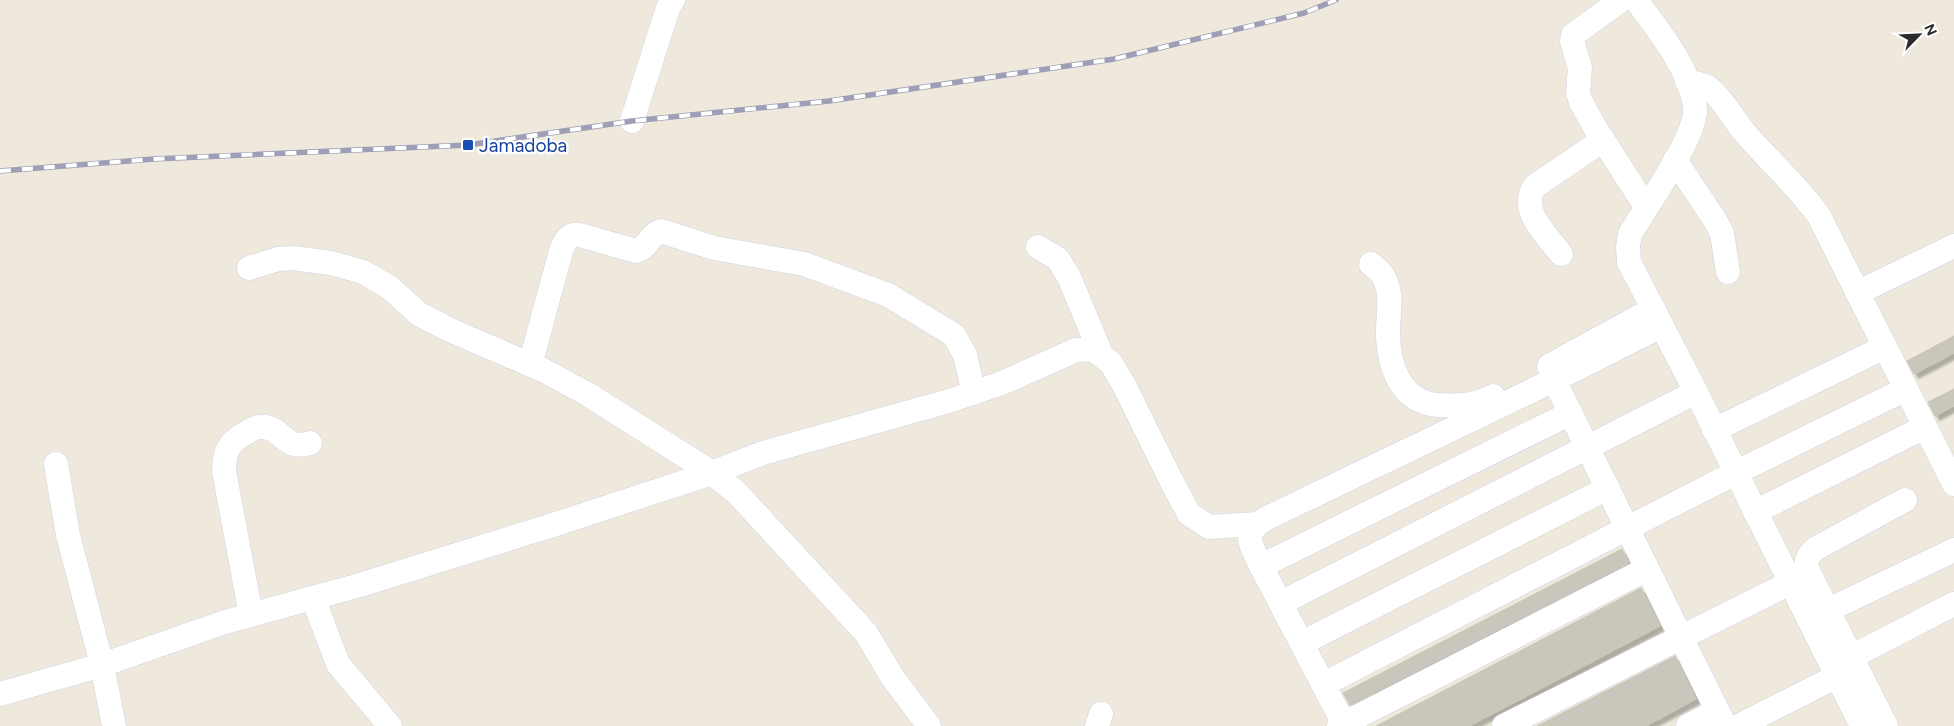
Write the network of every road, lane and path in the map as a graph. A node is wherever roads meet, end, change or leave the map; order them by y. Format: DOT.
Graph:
graph roads {
  1 [pos="674,0"];
  2 [pos="1621,0"];
  3 [pos="1636,0"];
  4 [pos="1687,82"];
  5 [pos="632,121"];
  6 [pos="1603,140"];
  7 [pos="1675,160"];
  8 [pos="1646,207"];
  9 [pos="1954,246"];
  10 [pos="1038,247"];
  11 [pos="1561,254"];
  12 [pos="1371,264"];
  13 [pos="249,268"];
  14 [pos="1728,272"];
  15 [pos="1857,293"];
  16 [pos="1657,317"];
  17 [pos="1886,347"];
  18 [pos="1101,354"];
  19 [pos="530,364"];
  20 [pos="1554,380"];
  21 [pos="1906,389"];
  22 [pos="1696,392"];
  23 [pos="974,393"];
  24 [pos="1571,414"];
  25 [pos="1926,427"];
  26 [pos="1714,430"];
  27 [pos="310,444"];
  28 [pos="1588,448"];
  29 [pos="56,464"];
  30 [pos="712,473"];
  31 [pos="1735,473"];
  32 [pos="1954,484"];
  33 [pos="1608,488"];
  34 [pos="1904,500"];
  35 [pos="1754,512"];
  36 [pos="1257,524"];
  37 [pos="1628,529"];
  38 [pos="1954,550"];
  39 [pos="1261,566"];
  40 [pos="1647,569"];
  41 [pos="1790,583"];
  42 [pos="313,598"];
  43 [pos="1281,603"];
  44 [pos="1954,604"];
  45 [pos="1828,610"];
  46 [pos="251,615"];
  47 [pos="1681,638"];
  48 [pos="1302,643"];
  49 [pos="1851,657"];
  50 [pos="102,664"];
  51 [pos="1837,676"];
  52 [pos="1324,684"];
  53 [pos="0,694"];
  54 [pos="1721,718"];
  55 [pos="1342,725"];
  56 [pos="114,726"];
  57 [pos="390,726"];
  58 [pos="929,726"];
  59 [pos="1504,726"];
  60 [pos="1688,726"];
  61 [pos="1739,726"];
  62 [pos="1862,726"];
  63 [pos="1886,726"];
  1 -- 5 [label="street"];
  2 -- 6 [label="street"];
  3 -- 4 [label="street"];
  4 -- 7 [label="street"];
  4 -- 15 [label="street"];
  6 -- 8 [label="street"];
  6 -- 11 [label="street"];
  7 -- 8 [label="street"];
  7 -- 14 [label="street"];
  8 -- 16 [label="street"];
  9 -- 15 [label="street"];
  10 -- 18 [label="street"];
  12 -- 16 [label="street"];
  13 -- 19 [label="street"];
  15 -- 17 [label="street"];
  16 -- 20 [label="street"];
  16 -- 22 [label="street"];
  17 -- 21 [label="street"];
  17 -- 26 [label="street"];
  18 -- 23 [label="street"];
  18 -- 36 [label="street"];
  19 -- 23 [label="street"];
  19 -- 30 [label="street"];
  20 -- 24 [label="street"];
  20 -- 36 [label="street"];
  21 -- 25 [label="street"];
  21 -- 31 [label="street"];
  22 -- 26 [label="street"];
  22 -- 28 [label="street"];
  23 -- 30 [label="street"];
  24 -- 28 [label="street"];
  24 -- 39 [label="street"];
  25 -- 32 [label="street"];
  25 -- 35 [label="street"];
  26 -- 31 [label="street"];
  27 -- 46 [label="street"];
  28 -- 33 [label="street"];
  28 -- 43 [label="street"];
  29 -- 50 [label="street"];
  30 -- 42 [label="street"];
  30 -- 58 [label="street"];
  31 -- 35 [label="street"];
  31 -- 37 [label="street"];
  33 -- 37 [label="street"];
  33 -- 48 [label="street"];
  34 -- 45 [label="street"];
  35 -- 41 [label="street"];
  36 -- 39 [label="street"];
  37 -- 40 [label="street"];
  37 -- 52 [label="street"];
  38 -- 45 [label="street"];
  39 -- 43 [label="street"];
  40 -- 47 [label="street"];
  40 -- 55 [label="street"];
  41 -- 47 [label="street"];
  41 -- 51 [label="street"];
  42 -- 46 [label="street"];
  42 -- 57 [label="street"];
  43 -- 48 [label="street"];
  44 -- 49 [label="street"];
  45 -- 49 [label="street"];
  46 -- 50 [label="street"];
  47 -- 54 [label="street"];
  47 -- 59 [label="street"];
  48 -- 52 [label="street"];
  49 -- 63 [label="street"];
  50 -- 53 [label="street"];
  50 -- 56 [label="street"];
  51 -- 61 [label="street"];
  51 -- 62 [label="street"];
  52 -- 55 [label="street"];
  54 -- 60 [label="street"];
}
